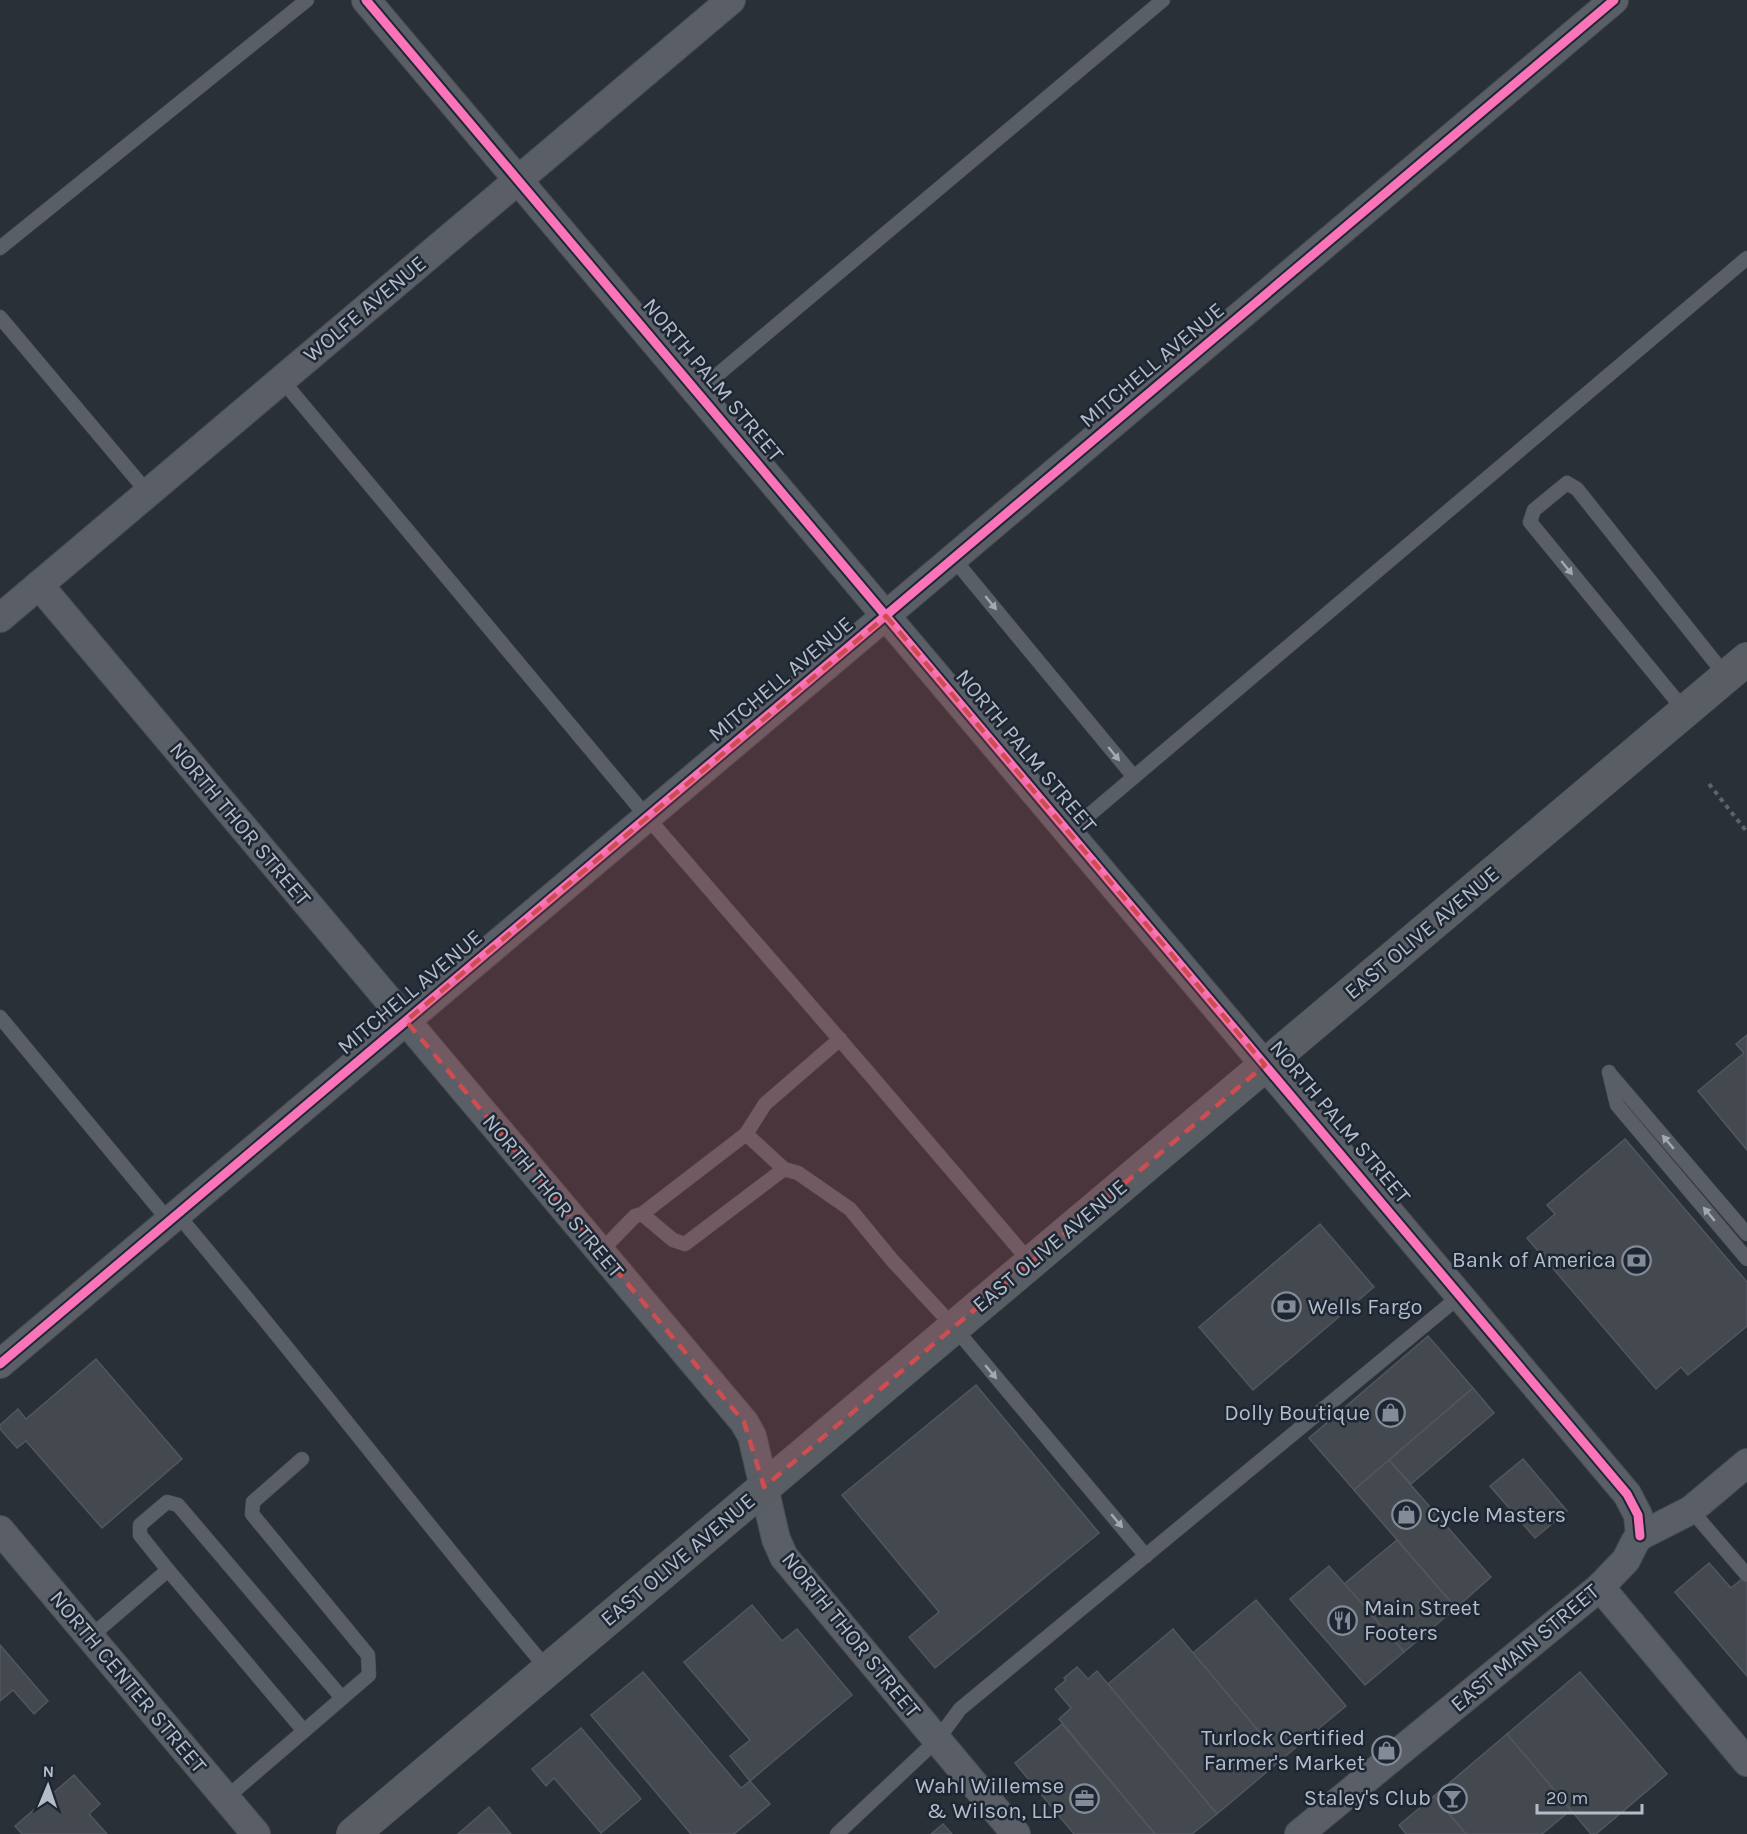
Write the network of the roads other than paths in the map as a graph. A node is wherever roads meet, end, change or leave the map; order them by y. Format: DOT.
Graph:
graph roads {
  1 [pos="307,0"];
  2 [pos="366,0"];
  3 [pos="731,0"];
  4 [pos="1163,0"];
  5 [pos="1614,0"];
  6 [pos="518,180"];
  7 [pos="0,248"];
  8 [pos="1747,258"];
  9 [pos="0,317"];
  10 [pos="282,380"];
  11 [pos="697,392"];
  12 [pos="148,493"];
  13 [pos="953,558"];
  14 [pos="39,585"];
  15 [pos="886,615"];
  16 [pos="0,618"];
  17 [pos="1737,667"];
  18 [pos="1685,711"];
  19 [pos="1134,777"];
  20 [pos="647,817"];
  21 [pos="1069,832"];
  22 [pos="0,1017"];
  23 [pos="406,1021"];
  24 [pos="840,1039"];
  25 [pos="1265,1065"];
  26 [pos="746,1134"];
  27 [pos="784,1169"];
  28 [pos="642,1214"];
  29 [pos="173,1218"];
  30 [pos="1747,1234"];
  31 [pos="600,1252"];
  32 [pos="1747,1258"];
  33 [pos="1030,1263"];
  34 [pos="1460,1296"];
  35 [pos="954,1327"];
  36 [pos="0,1364"];
  37 [pos="302,1460"];
  38 [pos="1747,1462"];
  39 [pos="764,1487"];
  40 [pos="1691,1510"];
  41 [pos="0,1530"];
  42 [pos="1640,1536"];
  43 [pos="1146,1556"];
  44 [pos="168,1570"];
  45 [pos="1747,1575"];
  46 [pos="1600,1587"];
  47 [pos="90,1637"];
  48 [pos="548,1670"];
  49 [pos="342,1698"];
  50 [pos="304,1731"];
  51 [pos="938,1739"];
  52 [pos="1747,1762"];
  53 [pos="225,1798"];
  54 [pos="255,1834"];
  55 [pos="352,1834"];
  56 [pos="837,1834"];
  57 [pos="1016,1834"];
  58 [pos="1299,1834"];
  1 -- 7 [label="lane"];
  2 -- 6 [label="street, NORTH PALM STREET"];
  3 -- 6 [label="street, WOLFE AVENUE"];
  4 -- 11 [label="lane"];
  5 -- 13 [label="street, MITCHELL AVENUE"];
  6 -- 10 [label="street, WOLFE AVENUE"];
  6 -- 11 [label="street, NORTH PALM STREET"];
  8 -- 19 [label="lane"];
  9 -- 12 [label="lane"];
  10 -- 12 [label="street, WOLFE AVENUE"];
  10 -- 20 [label="lane"];
  11 -- 15 [label="street, NORTH PALM STREET"];
  12 -- 14 [label="street, WOLFE AVENUE"];
  13 -- 15 [label="street, MITCHELL AVENUE"];
  13 -- 19 [label="lane, one-way"];
  14 -- 16 [label="street, WOLFE AVENUE"];
  14 -- 23 [label="street, NORTH THOR STREET"];
  15 -- 20 [label="street, MITCHELL AVENUE"];
  15 -- 21 [label="street, NORTH PALM STREET"];
  17 -- 18 [label="street, EAST OLIVE AVENUE"];
  17 -- 18 [label="lane, one-way"];
  18 -- 25 [label="street, EAST OLIVE AVENUE"];
  19 -- 21 [label="lane"];
  20 -- 23 [label="street, MITCHELL AVENUE"];
  20 -- 24 [label="lane"];
  21 -- 25 [label="street, NORTH PALM STREET"];
  22 -- 29 [label="lane"];
  23 -- 29 [label="street, MITCHELL AVENUE"];
  23 -- 31 [label="street, NORTH THOR STREET"];
  24 -- 26 [label="lane"];
  24 -- 33 [label="lane"];
  25 -- 33 [label="street, EAST OLIVE AVENUE"];
  25 -- 34 [label="street, NORTH PALM STREET"];
  26 -- 27 [label="lane"];
  26 -- 28 [label="lane"];
  27 -- 28 [label="lane"];
  27 -- 35 [label="lane"];
  28 -- 31 [label="lane"];
  29 -- 36 [label="street, MITCHELL AVENUE"];
  29 -- 48 [label="lane"];
  30 -- 32 [label="lane"];
  31 -- 39 [label="street, NORTH THOR STREET"];
  33 -- 35 [label="street, EAST OLIVE AVENUE"];
  34 -- 42 [label="street, NORTH PALM STREET"];
  34 -- 43 [label="lane"];
  35 -- 39 [label="street, EAST OLIVE AVENUE"];
  35 -- 43 [label="lane, one-way"];
  37 -- 49 [label="lane"];
  38 -- 40 [label="street, EAST MAIN STREET"];
  39 -- 48 [label="street, EAST OLIVE AVENUE"];
  39 -- 51 [label="street, NORTH THOR STREET"];
  40 -- 42 [label="street, EAST MAIN STREET"];
  40 -- 45 [label="lane"];
  41 -- 47 [label="street, NORTH CENTER STREET"];
  42 -- 46 [label="street, EAST MAIN STREET"];
  43 -- 51 [label="lane"];
  44 -- 47 [label="lane"];
  44 -- 49 [label="lane"];
  44 -- 50 [label="lane"];
  46 -- 52 [label="street"];
  46 -- 58 [label="street, EAST MAIN STREET"];
  47 -- 53 [label="street, NORTH CENTER STREET"];
  48 -- 55 [label="street, EAST OLIVE AVENUE"];
  49 -- 50 [label="lane"];
  50 -- 53 [label="lane"];
  51 -- 56 [label="lane"];
  51 -- 57 [label="street, NORTH THOR STREET"];
  53 -- 54 [label="street, NORTH CENTER STREET"];
}
